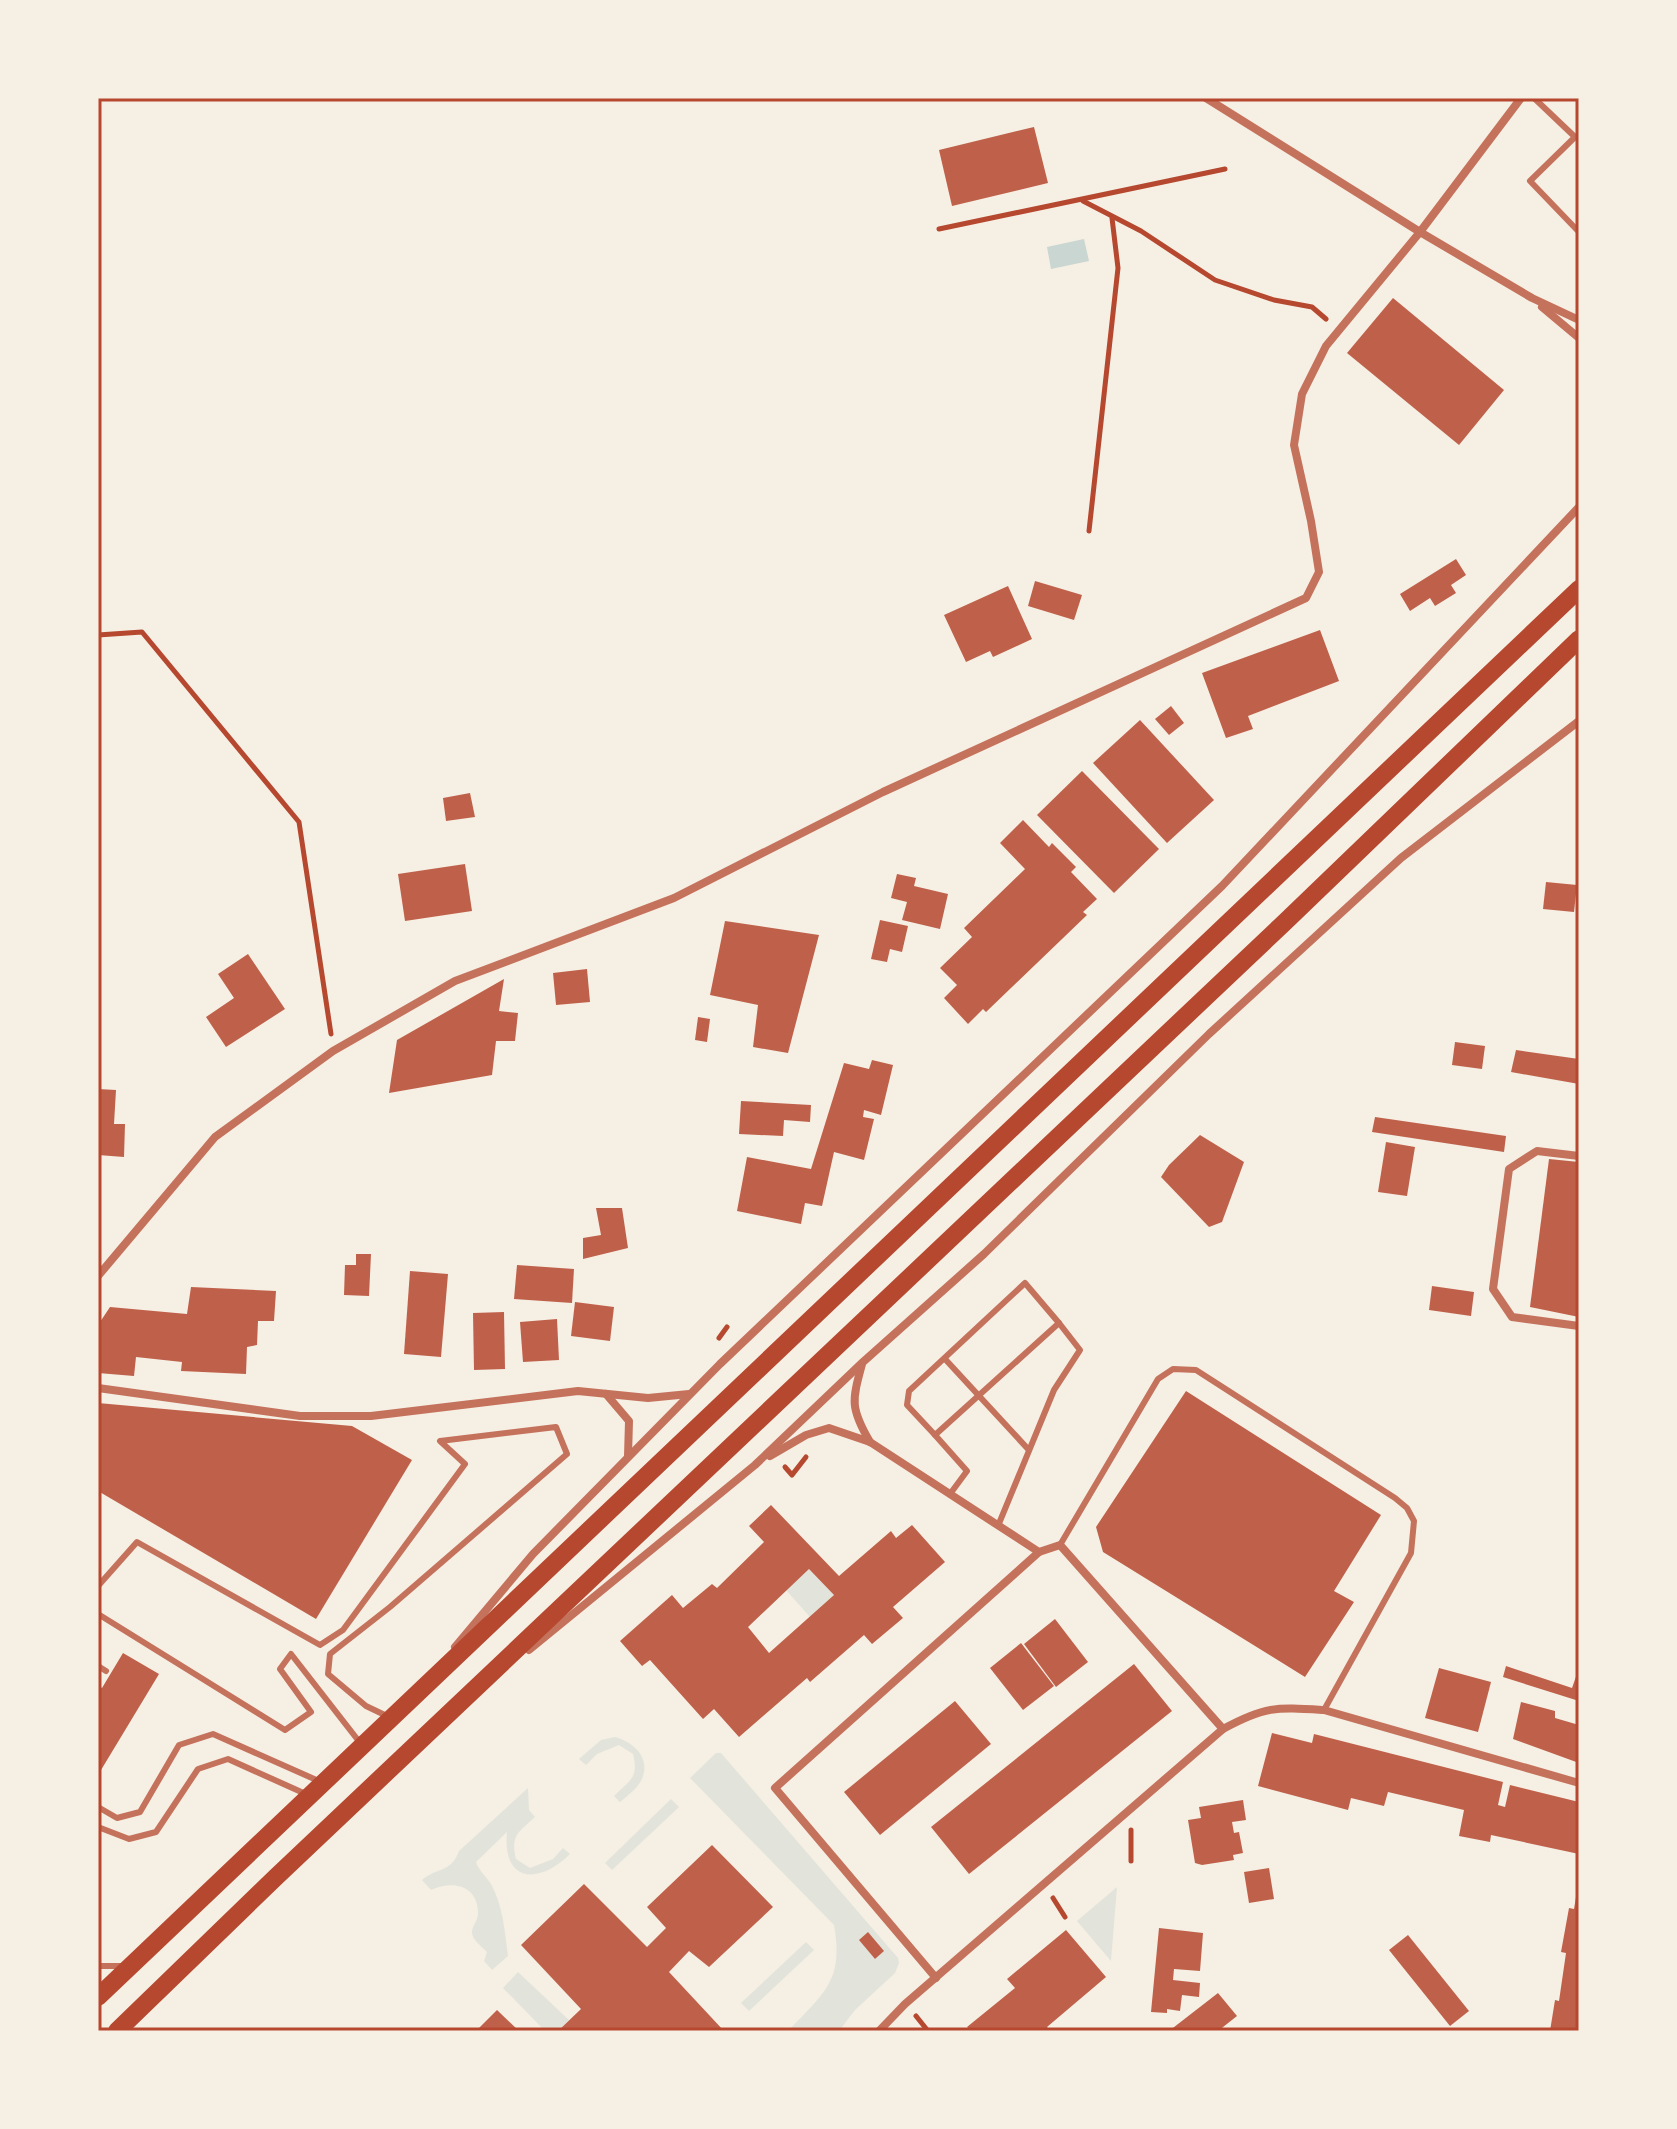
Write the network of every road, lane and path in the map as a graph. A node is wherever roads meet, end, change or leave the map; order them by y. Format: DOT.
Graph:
graph roads {
  1 [pos="1206,98"];
  2 [pos="1521,98"];
  3 [pos="1534,98"];
  4 [pos="1577,140"];
  5 [pos="1225,169"];
  6 [pos="1082,200"];
  7 [pos="1112,218"];
  8 [pos="939,229"];
  9 [pos="1420,232"];
  10 [pos="1579,232"];
  11 [pos="1532,298"];
  12 [pos="1579,320"];
  13 [pos="1340,329"];
  14 [pos="1579,338"];
  15 [pos="1579,507"];
  16 [pos="1089,531"];
  17 [pos="1579,589"];
  18 [pos="98,635"];
  19 [pos="1579,639"];
  20 [pos="1579,721"];
  21 [pos="333,1051"];
  22 [pos="1579,1156"];
  23 [pos="98,1276"];
  24 [pos="1059,1323"];
  25 [pos="1579,1326"];
  26 [pos="945,1359"];
  27 [pos="863,1362"];
  28 [pos="98,1388"];
  29 [pos="606,1394"];
  30 [pos="690,1394"];
  31 [pos="978,1395"];
  32 [pos="935,1435"];
  33 [pos="870,1442"];
  34 [pos="1028,1449"];
  35 [pos="628,1457"];
  36 [pos="755,1465"];
  37 [pos="950,1494"];
  38 [pos="998,1526"];
  39 [pos="1060,1545"];
  40 [pos="1039,1552"];
  41 [pos="98,1586"];
  42 [pos="98,1614"];
  43 [pos="98,1666"];
  44 [pos="106,1671"];
  45 [pos="408,1703"];
  46 [pos="1324,1710"];
  47 [pos="393,1718"];
  48 [pos="438,1723"];
  49 [pos="1223,1729"];
  50 [pos="362,1746"];
  51 [pos="324,1783"];
  52 [pos="1579,1783"];
  53 [pos="310,1796"];
  54 [pos="98,1807"];
  55 [pos="98,1827"];
  56 [pos="98,1966"];
  57 [pos="130,1966"];
  58 [pos="936,1978"];
  59 [pos="98,1997"];
  60 [pos="117,2031"];
  61 [pos="879,2031"];
  1 -- 9 [label="street"];
  2 -- 9 [label="street"];
  3 -- 4 [label="lane"];
  4 -- 10 [label="lane"];
  5 -- 6 [label="path"];
  6 -- 7 [label="path"];
  6 -- 8 [label="path"];
  7 -- 13 [label="path"];
  7 -- 16 [label="path"];
  9 -- 11 [label="street"];
  9 -- 13 [label="street"];
  11 -- 12 [label="street"];
  11 -- 14 [label="street"];
  13 -- 21 [label="street"];
  15 -- 30 [label="street"];
  17 -- 45 [label="main road"];
  18 -- 21 [label="path"];
  19 -- 48 [label="main road"];
  20 -- 27 [label="street"];
  21 -- 23 [label="street"];
  22 -- 25 [label="street"];
  24 -- 26 [label="lane"];
  24 -- 31 [label="lane"];
  24 -- 34 [label="lane"];
  26 -- 31 [label="lane"];
  26 -- 32 [label="lane"];
  27 -- 33 [label="street"];
  27 -- 36 [label="street"];
  28 -- 29 [label="street"];
  29 -- 30 [label="street"];
  29 -- 35 [label="street"];
  30 -- 35 [label="street"];
  31 -- 32 [label="lane"];
  31 -- 34 [label="lane"];
  32 -- 37 [label="lane"];
  33 -- 36 [label="street"];
  33 -- 37 [label="street"];
  34 -- 38 [label="lane"];
  35 -- 45 [label="street"];
  36 -- 48 [label="street"];
  37 -- 38 [label="street"];
  38 -- 40 [label="street"];
  39 -- 40 [label="street"];
  39 -- 46 [label="lane"];
  39 -- 49 [label="street"];
  40 -- 58 [label="street"];
  41 -- 47 [label="lane"];
  42 -- 50 [label="lane"];
  43 -- 44 [label="lane"];
  45 -- 47 [label="main road"];
  46 -- 49 [label="street"];
  46 -- 52 [label="street"];
  47 -- 50 [label="main road"];
  48 -- 60 [label="main road"];
  49 -- 58 [label="street"];
  50 -- 51 [label="main road"];
  51 -- 53 [label="main road"];
  51 -- 54 [label="lane"];
  53 -- 55 [label="lane"];
  53 -- 57 [label="main road"];
  56 -- 57 [label="lane"];
  57 -- 59 [label="main road"];
  58 -- 61 [label="street"];
}
